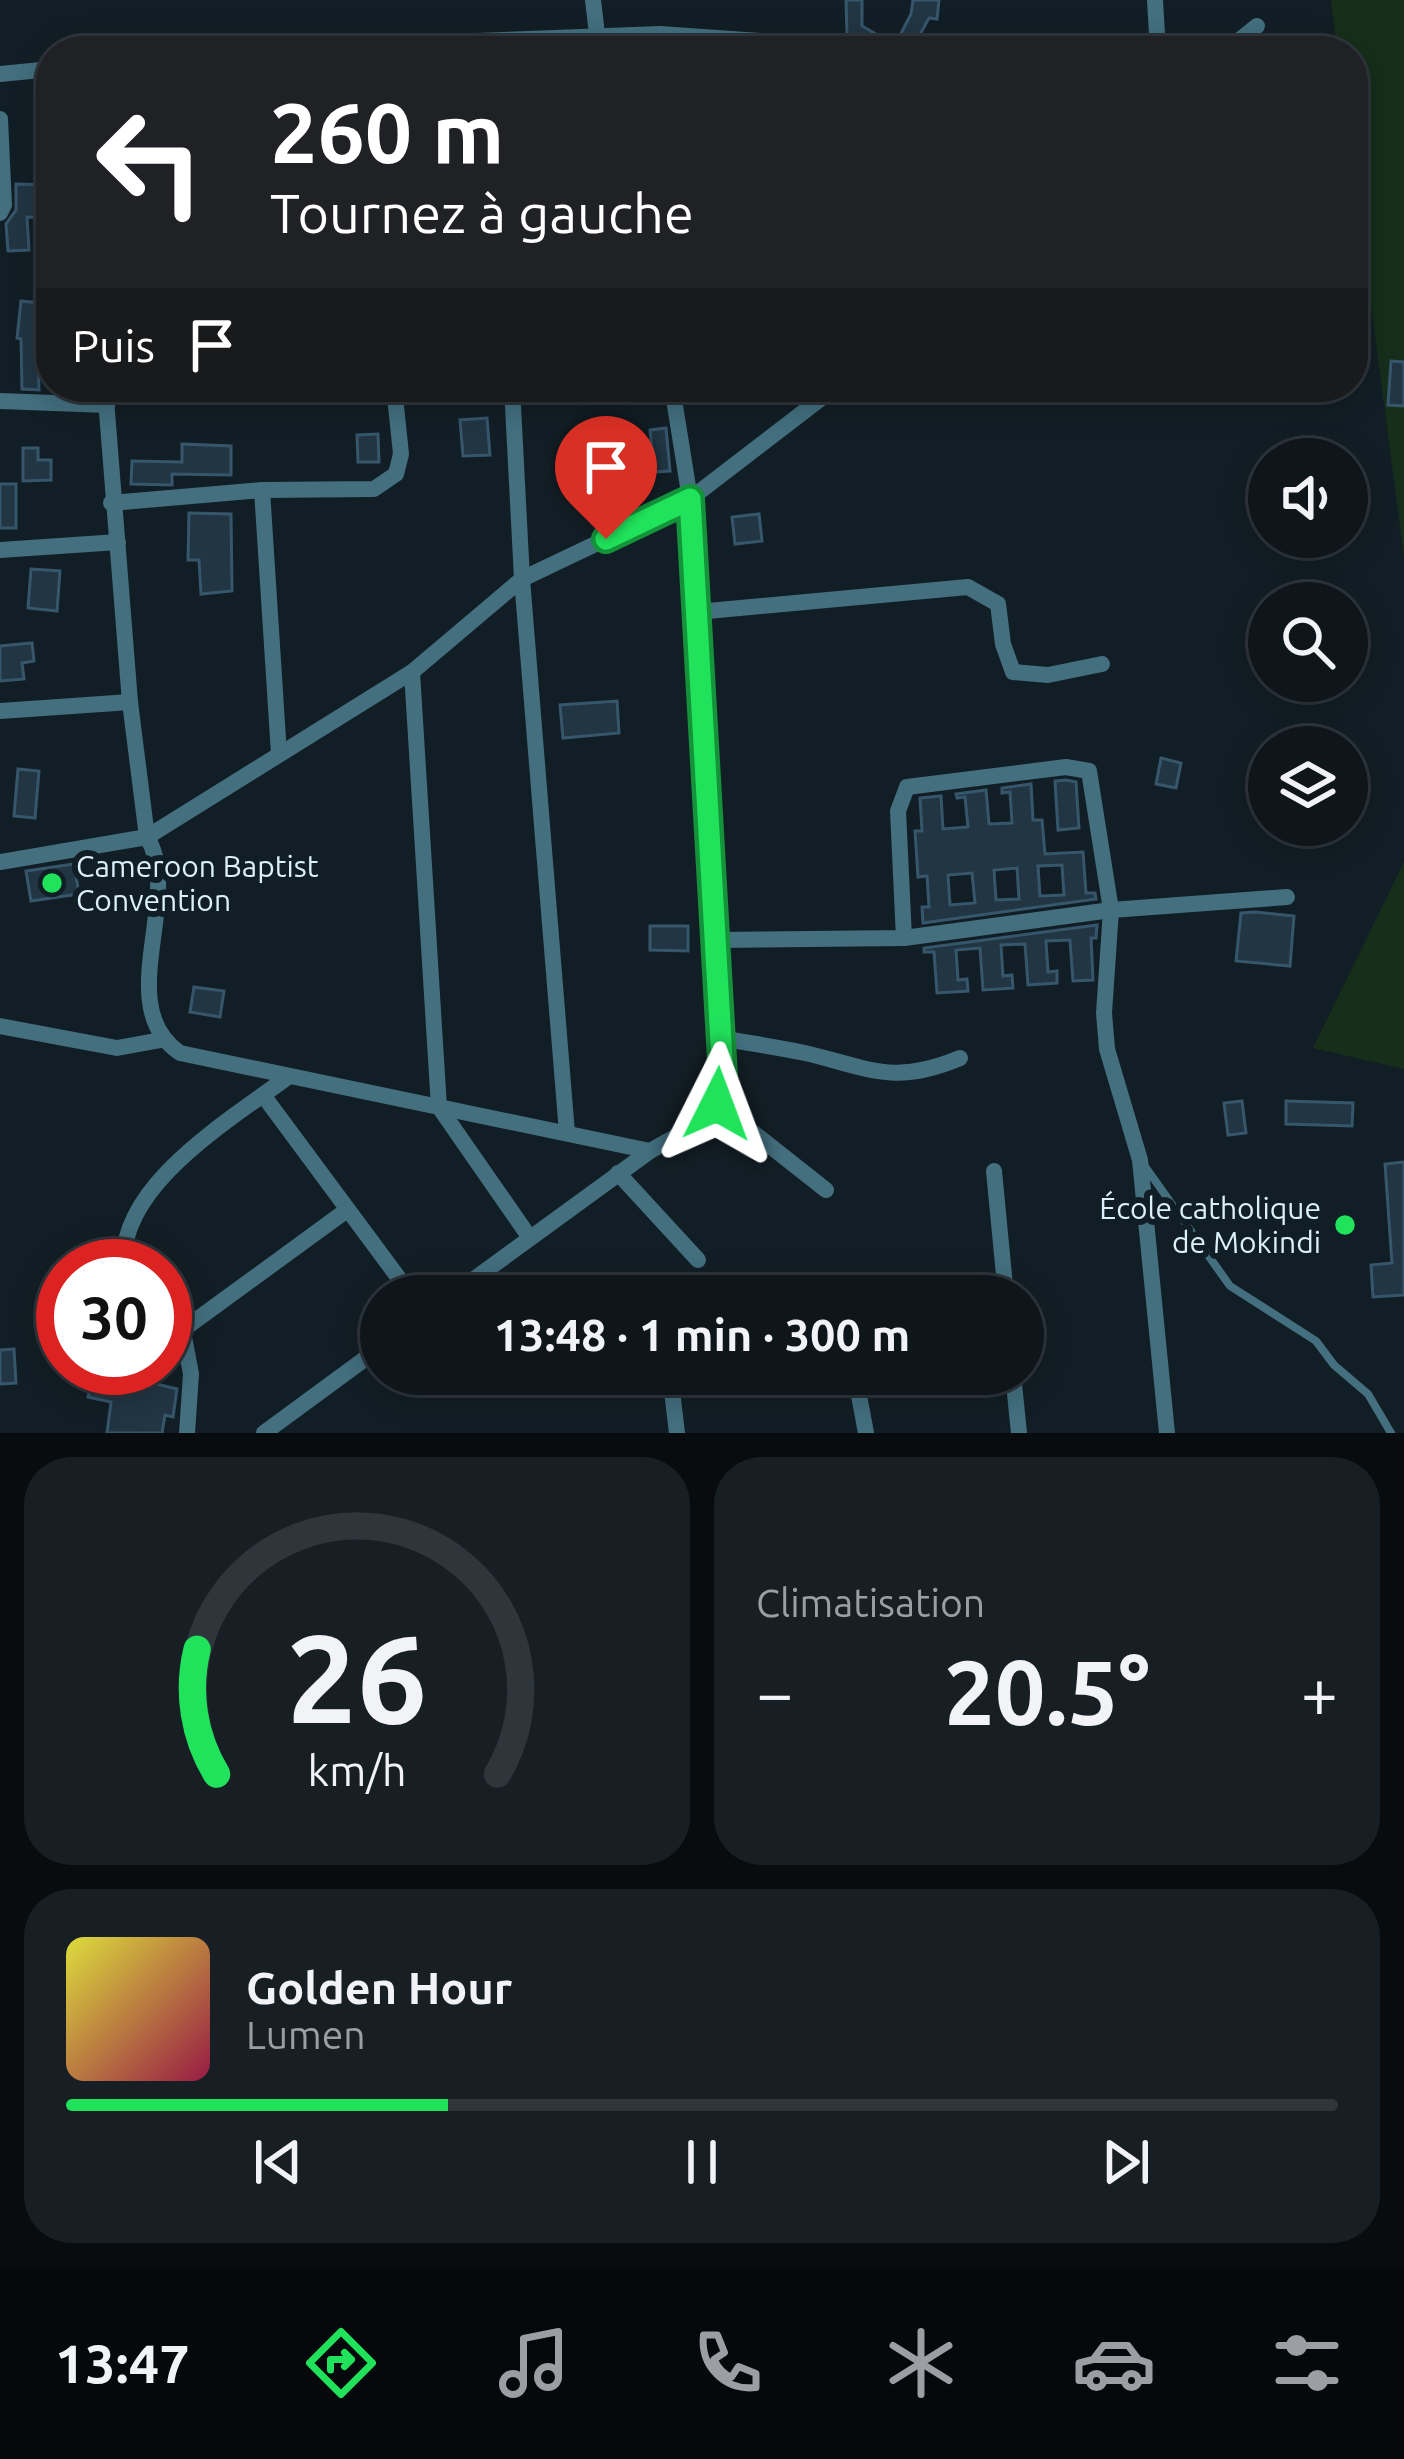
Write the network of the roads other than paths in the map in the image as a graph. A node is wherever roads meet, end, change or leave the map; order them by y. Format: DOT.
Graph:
graph roads {
  1 [pos="593,0"];
  2 [pos="1155,0"];
  3 [pos="1257,26"];
  4 [pos="597,36"];
  5 [pos="1157,36"];
  6 [pos="1245,36"];
  7 [pos="36,70"];
  8 [pos="0,74"];
  9 [pos="0,118"];
  10 [pos="0,213"];
  11 [pos="36,399"];
  12 [pos="0,401"];
  13 [pos="106,402"];
  14 [pos="396,402"];
  15 [pos="513,402"];
  16 [pos="674,402"];
  17 [pos="816,402"];
  18 [pos="262,490"];
  19 [pos="690,499"];
  20 [pos="111,503"];
  21 [pos="118,542"];
  22 [pos="0,550"];
  23 [pos="522,579"];
  24 [pos="697,612"];
  25 [pos="1102,664"];
  26 [pos="412,672"];
  27 [pos="130,702"];
  28 [pos="0,711"];
  29 [pos="279,754"];
  30 [pos="147,837"];
  31 [pos="0,862"];
  32 [pos="1287,897"];
  33 [pos="1111,910"];
  34 [pos="904,938"];
  35 [pos="715,940"];
  36 [pos="0,1026"];
  37 [pos="720,1038"];
  38 [pos="161,1040"];
  39 [pos="960,1058"];
  40 [pos="289,1076"];
  41 [pos="263,1095"];
  42 [pos="717,1104"];
  43 [pos="439,1107"];
  44 [pos="567,1133"];
  45 [pos="650,1150"];
  46 [pos="1140,1160"];
  47 [pos="994,1171"];
  48 [pos="619,1173"];
  49 [pos="826,1190"];
  50 [pos="347,1210"];
  51 [pos="530,1238"];
  52 [pos="127,1239"];
  53 [pos="698,1260"];
  54 [pos="396,1275"];
  55 [pos="480,1275"];
  56 [pos="1004,1275"];
  57 [pos="192,1314"];
  58 [pos="360,1362"];
  59 [pos="189,1395"];
  60 [pos="672,1395"];
  61 [pos="859,1395"];
  62 [pos="1015,1395"];
  63 [pos="187,1433"];
  64 [pos="264,1433"];
  65 [pos="677,1433"];
  66 [pos="866,1433"];
  67 [pos="1019,1433"];
  68 [pos="1167,1433"];
  69 [pos="1391,1433"];
  1 -- 4 [label="street"];
  2 -- 5 [label="street"];
  3 -- 6 [label="street"];
  7 -- 8 [label="street"];
  9 -- 10 [label="street"];
  11 -- 12 [label="street"];
  13 -- 20 [label="street"];
  14 -- 18 [label="street"];
  15 -- 23 [label="street"];
  16 -- 19 [label="street"];
  17 -- 19 [label="street"];
  18 -- 20 [label="street"];
  18 -- 29 [label="street"];
  19 -- 23 [label="street"];
  19 -- 24 [label="street"];
  20 -- 21 [label="street"];
  21 -- 22 [label="street"];
  21 -- 27 [label="street"];
  23 -- 26 [label="street"];
  23 -- 44 [label="street"];
  24 -- 25 [label="street"];
  24 -- 35 [label="street"];
  26 -- 29 [label="street"];
  26 -- 43 [label="street"];
  27 -- 28 [label="street"];
  27 -- 30 [label="street"];
  29 -- 30 [label="street"];
  30 -- 31 [label="street"];
  30 -- 38 [label="street"];
  32 -- 33 [label="street"];
  33 -- 34 [label="street"];
  33 -- 34 [label="street"];
  33 -- 46 [label="street"];
  34 -- 35 [label="street"];
  35 -- 37 [label="street"];
  36 -- 38 [label="street"];
  37 -- 39 [label="street"];
  37 -- 42 [label="street"];
  38 -- 40 [label="street"];
  40 -- 41 [label="street"];
  40 -- 43 [label="street"];
  41 -- 50 [label="street"];
  41 -- 52 [label="street"];
  42 -- 45 [label="street"];
  42 -- 49 [label="street"];
  43 -- 44 [label="street"];
  43 -- 51 [label="street"];
  44 -- 45 [label="street"];
  45 -- 48 [label="street"];
  46 -- 68 [label="street"];
  46 -- 69 [label="lane"];
  47 -- 56 [label="street"];
  48 -- 51 [label="street"];
  48 -- 53 [label="street"];
  50 -- 54 [label="street"];
  50 -- 57 [label="street"];
  51 -- 55 [label="street"];
  58 -- 64 [label="street"];
  59 -- 63 [label="street"];
  60 -- 65 [label="street"];
  61 -- 66 [label="street"];
  62 -- 67 [label="street"];
}
